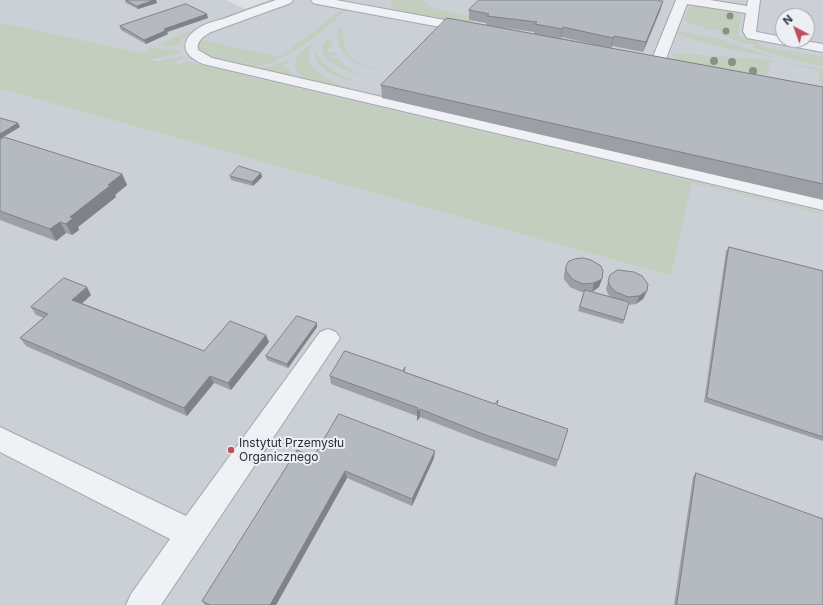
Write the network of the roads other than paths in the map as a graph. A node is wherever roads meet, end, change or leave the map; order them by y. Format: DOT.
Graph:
graph roads {
  1 [pos="287,0"];
  2 [pos="317,0"];
  3 [pos="682,0"];
  4 [pos="686,0"];
  5 [pos="753,5"];
  6 [pos="486,32"];
  7 [pos="823,48"];
  8 [pos="642,61"];
  9 [pos="657,64"];
  10 [pos="672,66"];
  11 [pos="823,204"];
  12 [pos="328,338"];
  13 [pos="0,439"];
  14 [pos="191,534"];
  15 [pos="142,605"];
  1 -- 11 [label="lane"];
  2 -- 6 [label="lane"];
  3 -- 9 [label="lane"];
  4 -- 5 [label="lane"];
  5 -- 7 [label="lane"];
  8 -- 9 [label="lane"];
  9 -- 10 [label="lane"];
  12 -- 14 [label="lane"];
  13 -- 14 [label="lane"];
  14 -- 15 [label="lane"];
}
